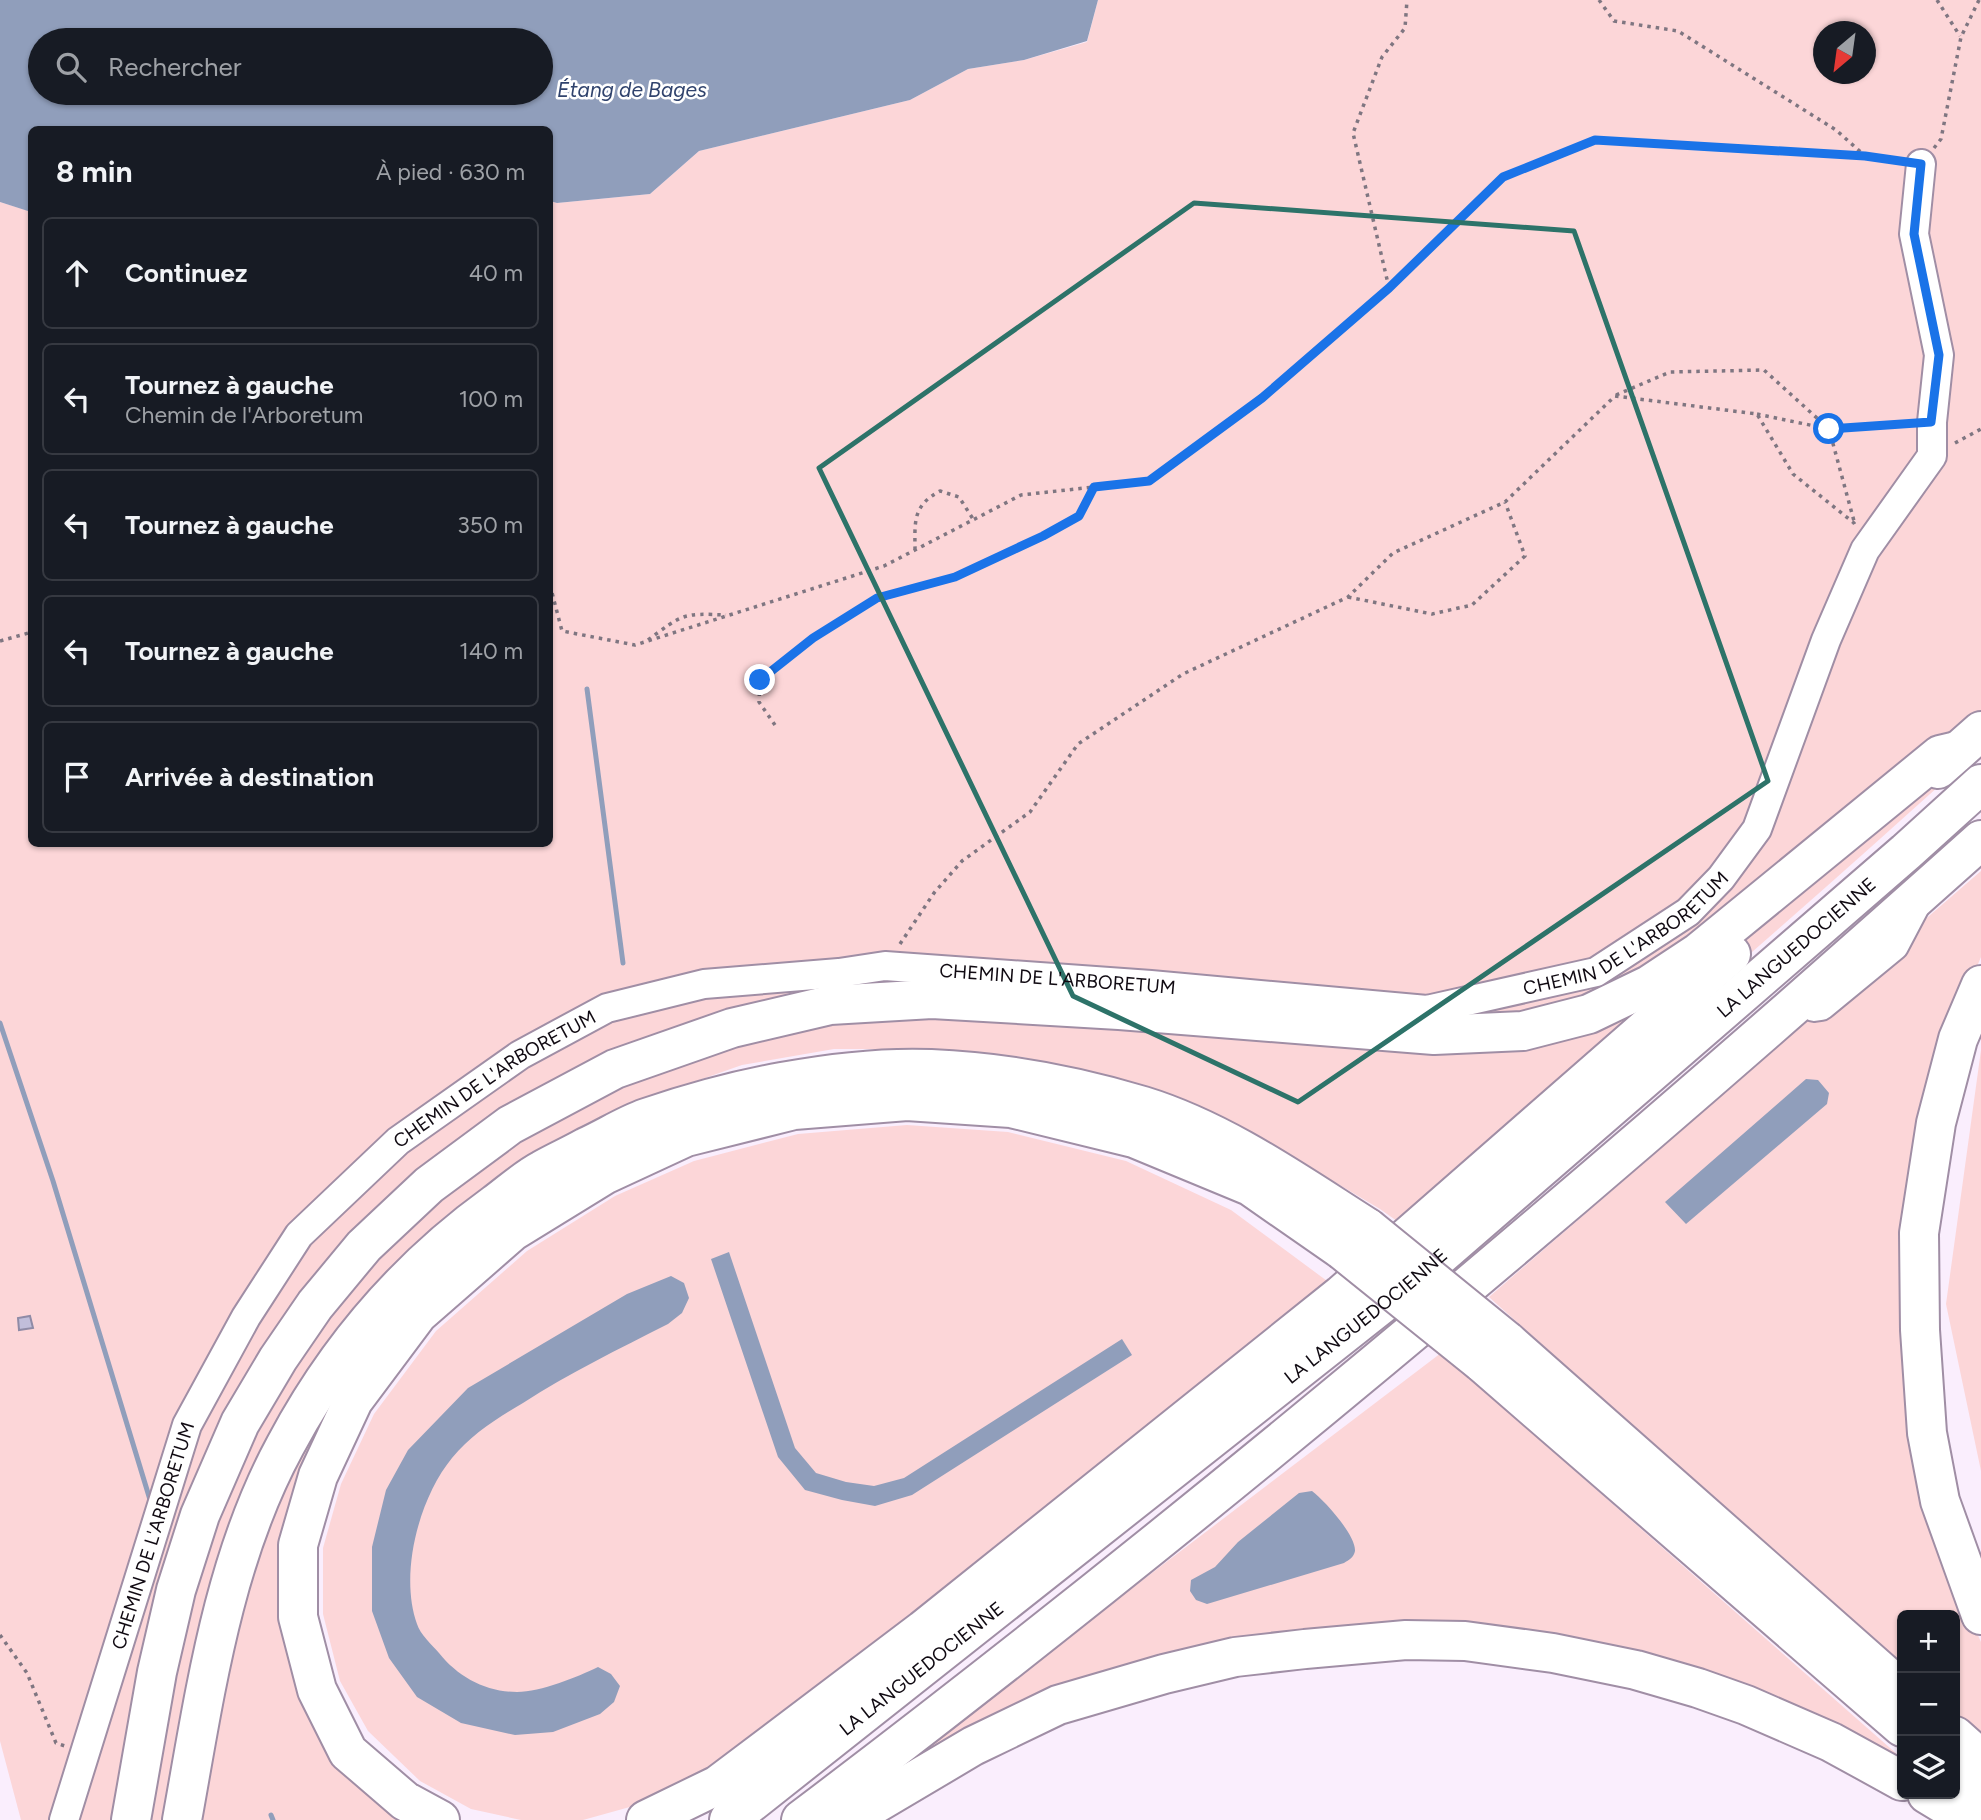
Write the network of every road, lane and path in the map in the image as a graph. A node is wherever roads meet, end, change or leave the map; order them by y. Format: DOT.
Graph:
graph roads {
  1 [pos="1407,0"];
  2 [pos="1599,0"];
  3 [pos="1937,0"];
  4 [pos="1979,0"];
  5 [pos="1961,37"];
  6 [pos="1865,156"];
  7 [pos="1921,164"];
  8 [pos="1389,288"];
  9 [pos="1615,396"];
  10 [pos="1757,414"];
  11 [pos="1931,422"];
  12 [pos="1829,429"];
  13 [pos="1094,487"];
  14 [pos="1506,502"];
  15 [pos="973,520"];
  16 [pos="1854,523"];
  17 [pos="915,550"];
  18 [pos="1865,550"];
  19 [pos="553,596"];
  20 [pos="1348,597"];
  21 [pos="729,615"];
  22 [pos="28,633"];
  23 [pos="0,640"];
  24 [pos="645,642"];
  25 [pos="775,725"];
  26 [pos="1969,741"];
  27 [pos="1981,784"];
  28 [pos="1981,840"];
  29 [pos="885,966"];
  30 [pos="1981,985"];
  31 [pos="1355,1239"];
  32 [pos="1494,1352"];
  33 [pos="1981,1615"];
  34 [pos="0,1635"];
  35 [pos="1897,1686"];
  36 [pos="1897,1722"];
  37 [pos="1960,1741"];
  38 [pos="84,1752"];
  39 [pos="1981,1759"];
  40 [pos="1960,1776"];
  41 [pos="1897,1778"];
  42 [pos="1981,1795"];
  43 [pos="1935,1799"];
  44 [pos="64,1820"];
  45 [pos="131,1820"];
  46 [pos="182,1820"];
  47 [pos="440,1820"];
  48 [pos="646,1820"];
  49 [pos="729,1820"];
  50 [pos="801,1820"];
  51 [pos="848,1820"];
  52 [pos="1970,1820"];
  1 -- 8 [label="path"];
  2 -- 6 [label="path"];
  3 -- 5 [label="path"];
  4 -- 5 [label="path"];
  5 -- 7 [label="path"];
  6 -- 7 [label="path"];
  6 -- 8 [label="path"];
  7 -- 11 [label="street, CHEMIN DE L'ARBORETUM"];
  8 -- 13 [label="path"];
  9 -- 10 [label="path"];
  9 -- 12 [label="path"];
  9 -- 14 [label="path"];
  10 -- 12 [label="path"];
  10 -- 16 [label="path"];
  11 -- 12 [label="path"];
  11 -- 18 [label="street, CHEMIN DE L'ARBORETUM"];
  12 -- 16 [label="path"];
  13 -- 15 [label="path"];
  13 -- 25 [label="path"];
  14 -- 20 [label="path"];
  14 -- 20 [label="path"];
  15 -- 17 [label="path"];
  15 -- 17 [label="path"];
  16 -- 18 [label="path"];
  17 -- 21 [label="path"];
  18 -- 29 [label="street, CHEMIN DE L'ARBORETUM"];
  19 -- 24 [label="path"];
  20 -- 29 [label="path"];
  21 -- 24 [label="path"];
  21 -- 24 [label="path"];
  22 -- 23 [label="path"];
  26 -- 45 [label="highway"];
  26 -- 48 [label="highway"];
  27 -- 49 [label="highway, LA LANGUEDOCIENNE"];
  28 -- 50 [label="highway"];
  29 -- 38 [label="street, CHEMIN DE L'ARBORETUM"];
  30 -- 33 [label="highway"];
  31 -- 32 [label="highway, bridge"];
  31 -- 46 [label="highway"];
  31 -- 47 [label="highway"];
  32 -- 35 [label="highway"];
  32 -- 36 [label="highway"];
  34 -- 38 [label="path"];
  37 -- 39 [label="highway"];
  38 -- 44 [label="street, CHEMIN DE L'ARBORETUM"];
  40 -- 42 [label="highway"];
  41 -- 51 [label="highway"];
  43 -- 52 [label="highway"];
}
